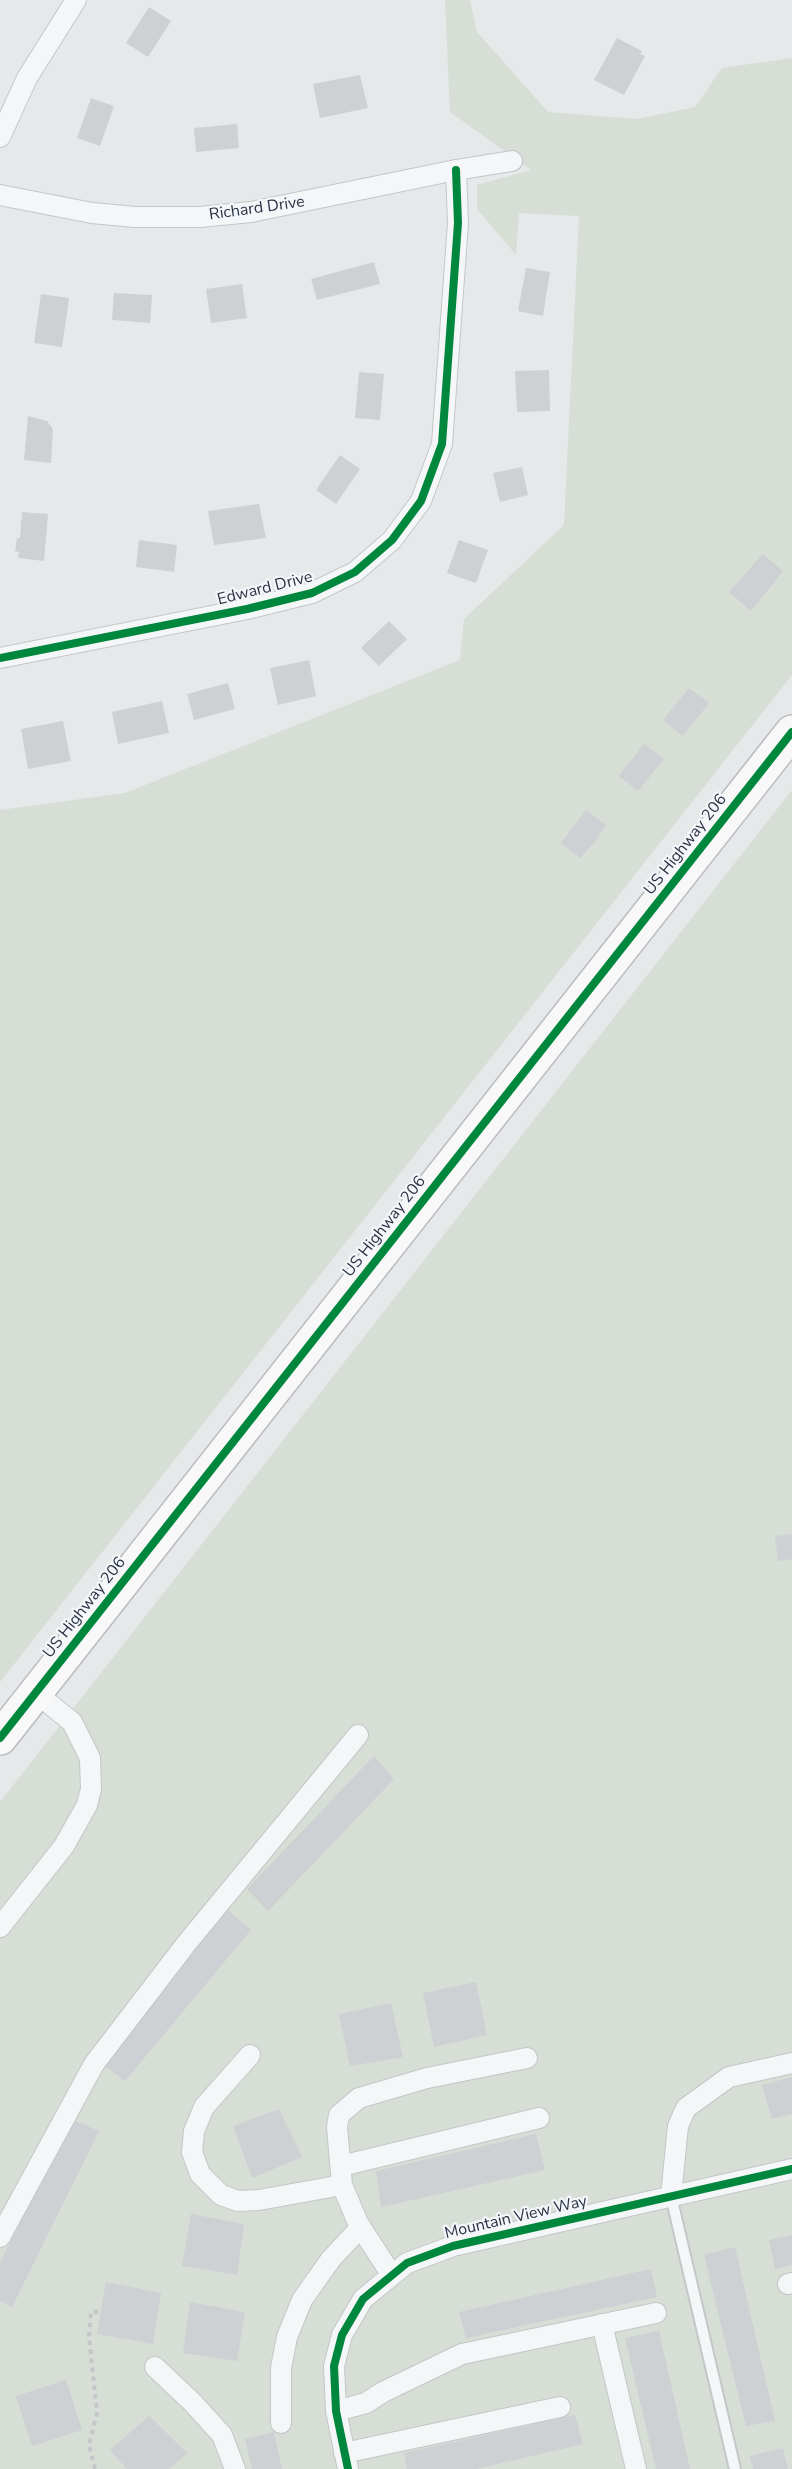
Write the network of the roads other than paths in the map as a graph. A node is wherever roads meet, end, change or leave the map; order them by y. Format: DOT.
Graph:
graph roads {
  1 [pos="76,0"];
  2 [pos="0,137"];
  3 [pos="512,161"];
  4 [pos="456,170"];
  5 [pos="0,195"];
  6 [pos="0,658"];
  7 [pos="792,732"];
  8 [pos="36,1693"];
  9 [pos="358,1735"];
  10 [pos="0,1738"];
  11 [pos="0,1928"];
  12 [pos="250,2055"];
  13 [pos="527,2058"];
  14 [pos="792,2063"];
  15 [pos="539,2118"];
  16 [pos="792,2169"];
  17 [pos="341,2175"];
  18 [pos="671,2196"];
  19 [pos="361,2227"];
  20 [pos="0,2237"];
  21 [pos="392,2274"];
  22 [pos="656,2313"];
  23 [pos="602,2324"];
  24 [pos="155,2367"];
  25 [pos="560,2407"];
  26 [pos="336,2411"];
  27 [pos="281,2423"];
  28 [pos="346,2461"];
  29 [pos="235,2469"];
  30 [pos="636,2469"];
  31 [pos="735,2469"];
  1 -- 2 [label="street"];
  3 -- 4 [label="street, Richard Drive"];
  4 -- 5 [label="street, Richard Drive"];
  4 -- 6 [label="street, Edward Drive"];
  7 -- 8 [label="highway, US Highway 206"];
  8 -- 10 [label="highway, US Highway 206"];
  8 -- 11 [label="street"];
  9 -- 20 [label="street"];
  12 -- 17 [label="street"];
  13 -- 17 [label="street"];
  14 -- 18 [label="street"];
  15 -- 17 [label="street"];
  16 -- 18 [label="street, Mountain View Way"];
  17 -- 19 [label="street"];
  18 -- 21 [label="street, Mountain View Way"];
  18 -- 31 [label="lane"];
  19 -- 21 [label="street"];
  19 -- 27 [label="street"];
  21 -- 26 [label="street, Mountain View Way"];
  22 -- 23 [label="street"];
  23 -- 26 [label="street"];
  23 -- 30 [label="street"];
  24 -- 29 [label="street"];
  25 -- 28 [label="street"];
  26 -- 28 [label="street, Mountain View Way"];
}
